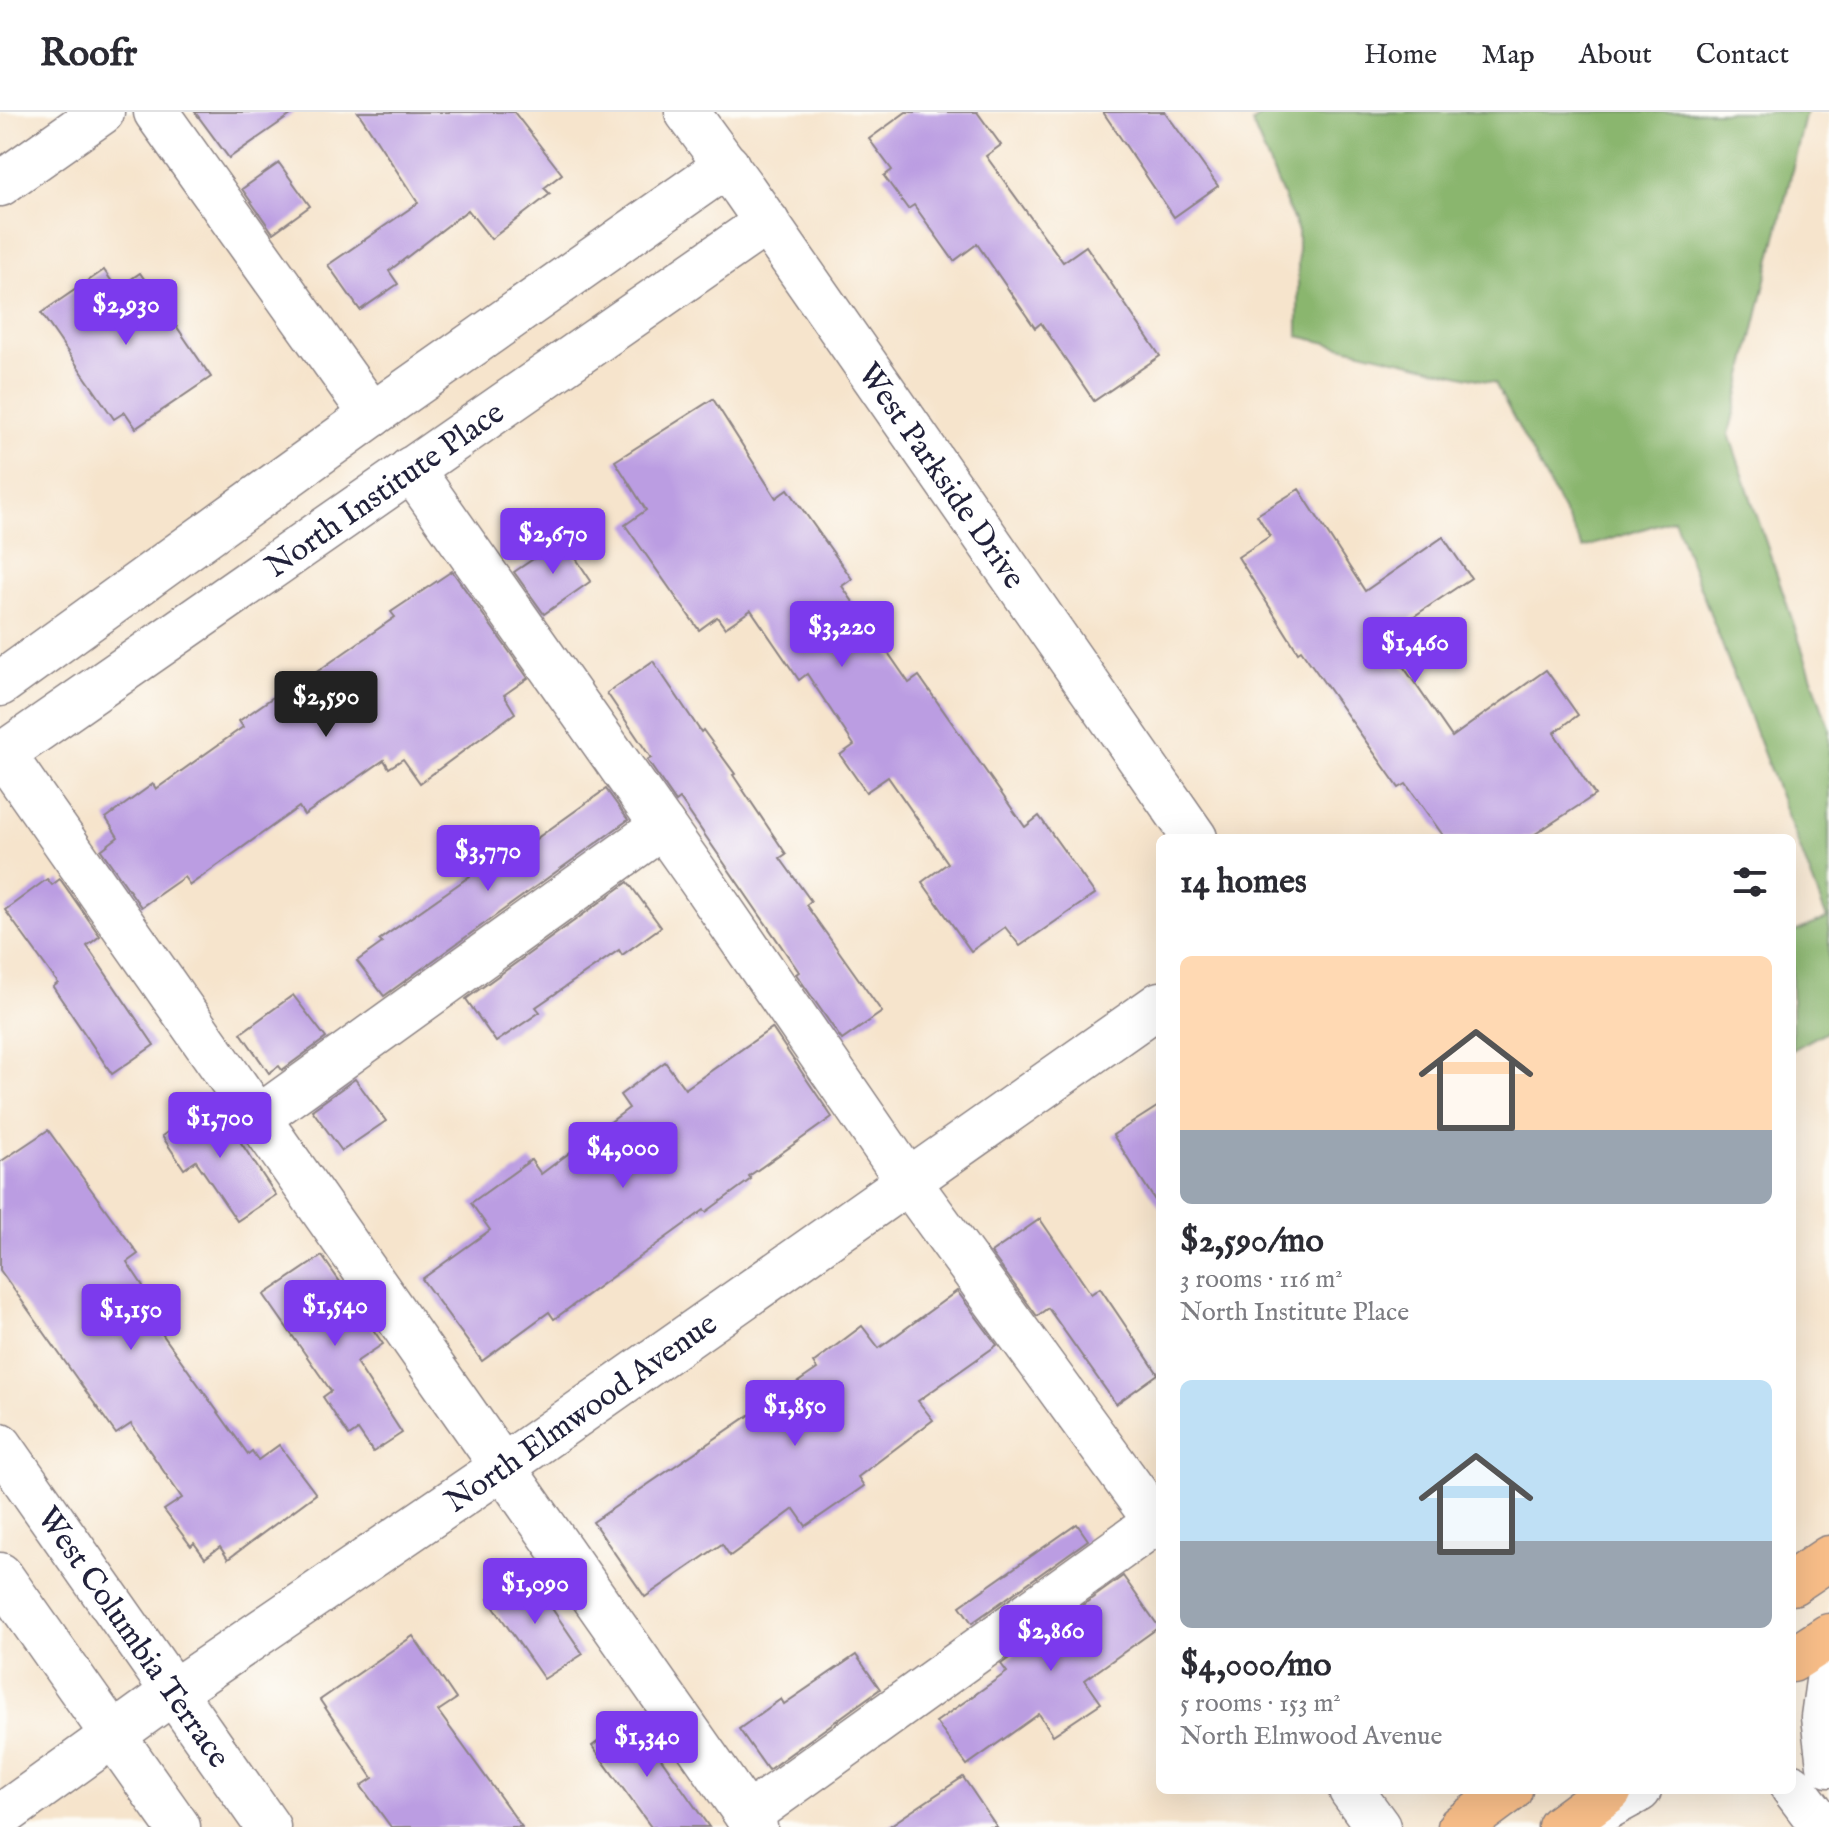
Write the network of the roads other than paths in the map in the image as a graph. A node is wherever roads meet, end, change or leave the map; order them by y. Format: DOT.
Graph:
graph roads {
  1 [pos="102,112"];
  2 [pos="156,112"];
  3 [pos="687,112"];
  4 [pos="727,165"];
  5 [pos="0,184"];
  6 [pos="767,222"];
  7 [pos="372,415"];
  8 [pos="411,469"];
  9 [pos="0,684"];
  10 [pos="1,755"];
  11 [pos="663,826"];
  12 [pos="1192,834"];
  13 [pos="1156,1007"];
  14 [pos="258,1118"];
  15 [pos="908,1181"];
  16 [pos="0,1445"];
  17 [pos="504,1466"];
  18 [pos="1156,1521"];
  19 [pos="1156,1525"];
  20 [pos="1829,1558"];
  21 [pos="0,1575"];
  22 [pos="1796,1580"];
  23 [pos="1829,1636"];
  24 [pos="1796,1657"];
  25 [pos="1829,1674"];
  26 [pos="173,1692"];
  27 [pos="113,1735"];
  28 [pos="1829,1765"];
  29 [pos="1796,1791"];
  30 [pos="1354,1794"];
  31 [pos="1505,1794"];
  32 [pos="1605,1794"];
  33 [pos="1631,1794"];
  34 [pos="0,1817"];
  35 [pos="751,1821"];
  36 [pos="178,1827"];
  37 [pos="268,1827"];
  38 [pos="1378,1827"];
  39 [pos="1460,1827"];
  40 [pos="1560,1827"];
  41 [pos="1569,1827"];
  42 [pos="1823,1827"];
  1 -- 5 [label="street"];
  2 -- 7 [label="street"];
  3 -- 4 [label="street, West Parkside Drive"];
  4 -- 6 [label="street, West Parkside Drive"];
  4 -- 7 [label="street, North Institute Place"];
  6 -- 8 [label="street, North Institute Place"];
  6 -- 12 [label="street, West Parkside Drive"];
  7 -- 9 [label="street, North Institute Place"];
  8 -- 10 [label="street, North Institute Place"];
  8 -- 11 [label="street"];
  10 -- 14 [label="street"];
  11 -- 14 [label="street"];
  11 -- 15 [label="street"];
  13 -- 15 [label="street, North Elmwood Avenue"];
  14 -- 17 [label="street"];
  15 -- 17 [label="street, North Elmwood Avenue"];
  15 -- 18 [label="street"];
  16 -- 26 [label="street, West Columbia Terrace"];
  17 -- 26 [label="street, North Elmwood Avenue"];
  17 -- 35 [label="street"];
  19 -- 35 [label="street"];
  20 -- 22 [label="main road"];
  21 -- 27 [label="street"];
  23 -- 24 [label="main road"];
  25 -- 28 [label="street"];
  26 -- 27 [label="street, North Elmwood Avenue"];
  26 -- 37 [label="street, West Columbia Terrace"];
  27 -- 34 [label="street, North Elmwood Avenue"];
  27 -- 36 [label="street"];
  29 -- 42 [label="street"];
  30 -- 38 [label="street"];
  31 -- 39 [label="main road"];
  32 -- 40 [label="main road"];
  33 -- 41 [label="street"];
}
